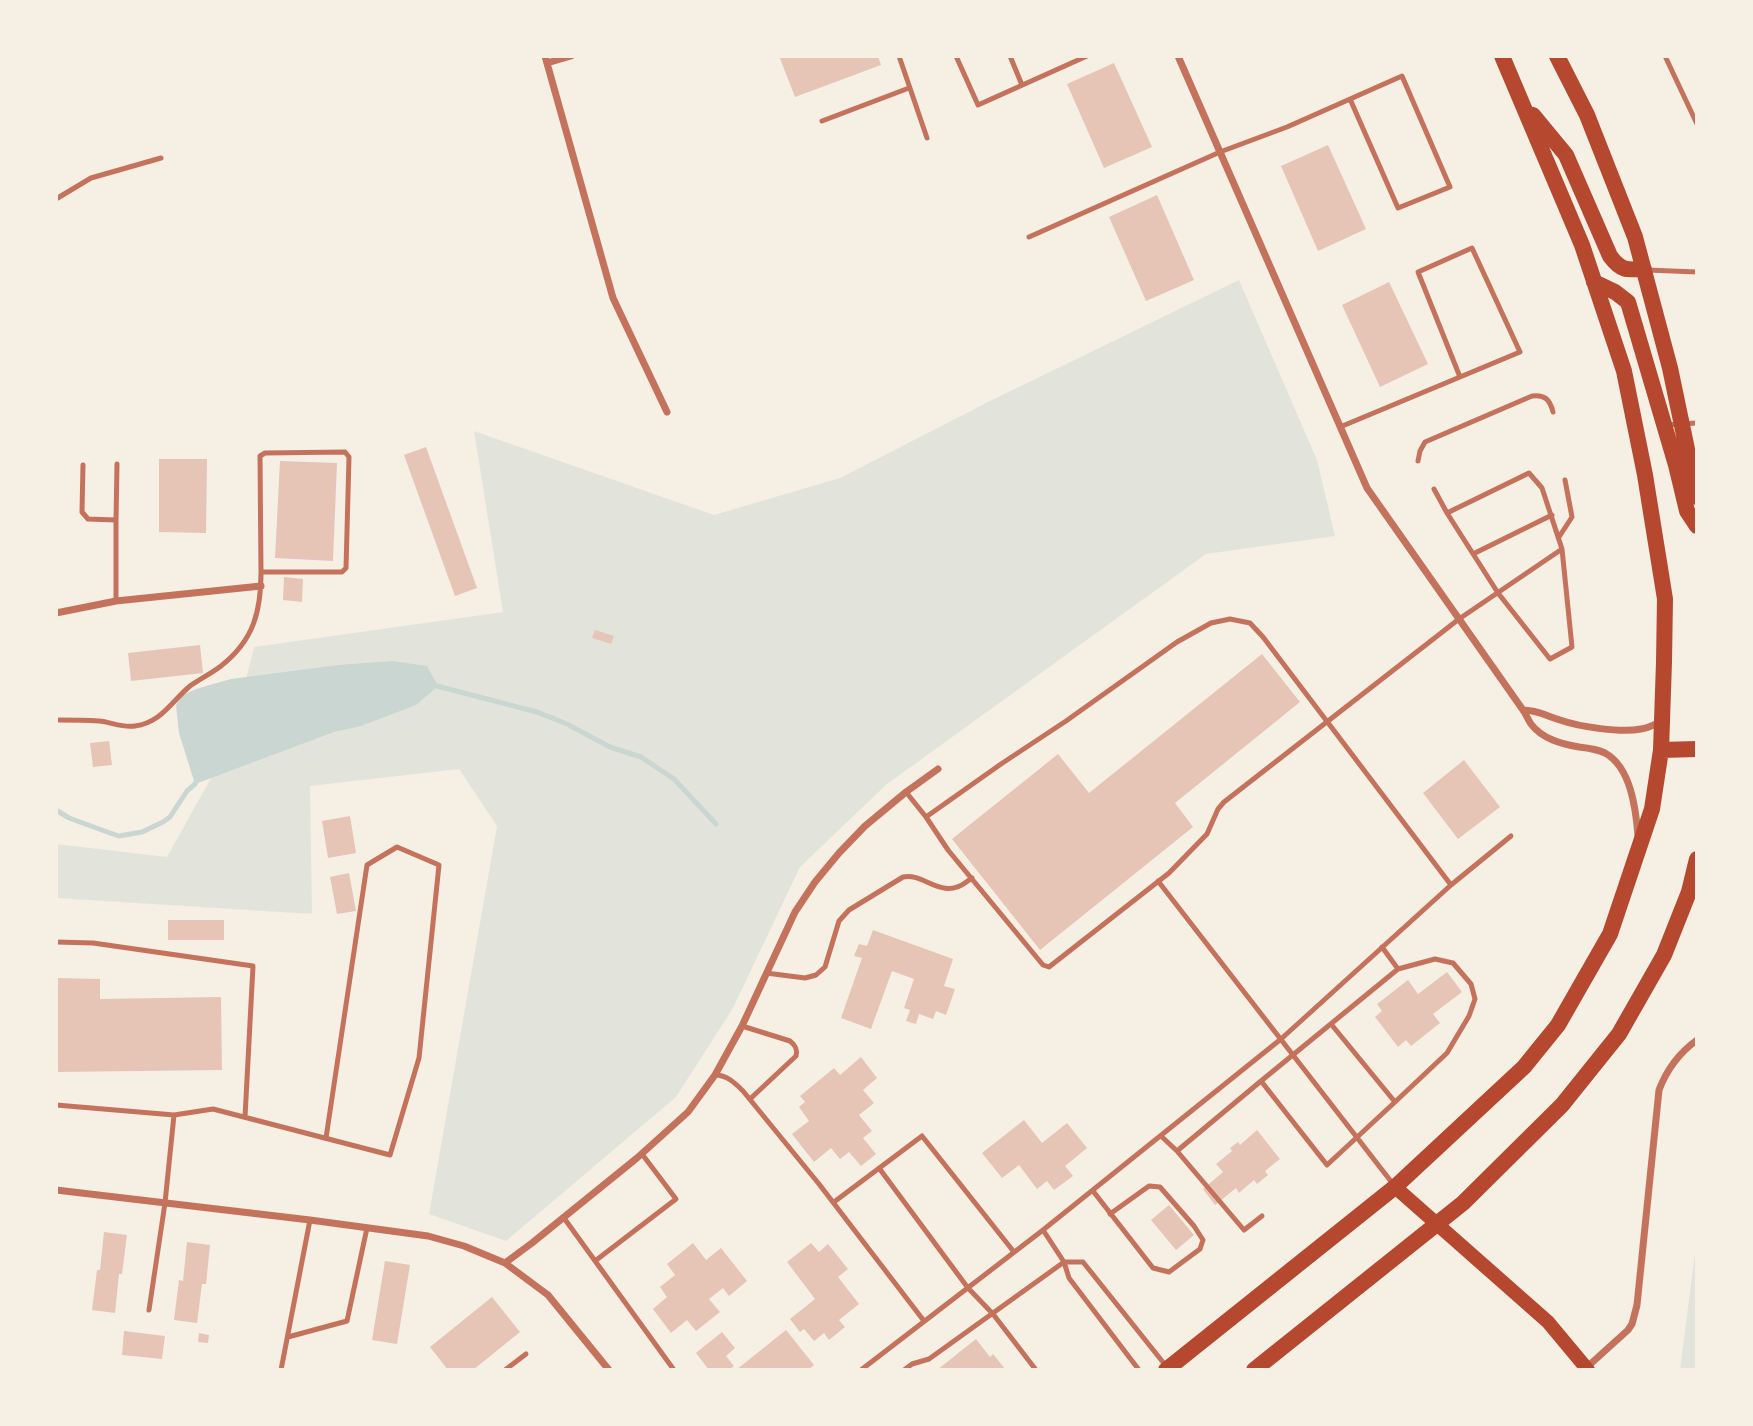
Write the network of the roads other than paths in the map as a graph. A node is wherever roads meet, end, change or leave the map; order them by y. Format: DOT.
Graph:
graph roads {
  1 [pos="571,56"];
  2 [pos="899,56"];
  3 [pos="956,56"];
  4 [pos="1010,56"];
  5 [pos="1087,56"];
  6 [pos="1178,56"];
  7 [pos="1502,56"];
  8 [pos="1557,56"];
  9 [pos="1665,56"];
  10 [pos="546,60"];
  11 [pos="1022,85"];
  12 [pos="909,88"];
  13 [pos="1350,99"];
  14 [pos="1522,102"];
  15 [pos="822,121"];
  16 [pos="1697,124"];
  17 [pos="927,138"];
  18 [pos="1220,152"];
  19 [pos="162,158"];
  20 [pos="56,199"];
  21 [pos="1028,237"];
  22 [pos="1644,270"];
  23 [pos="1697,272"];
  24 [pos="1594,282"];
  25 [pos="1460,377"];
  26 [pos="667,412"];
  27 [pos="1553,412"];
  28 [pos="1689,423"];
  29 [pos="1664,426"];
  30 [pos="1340,427"];
  31 [pos="1418,460"];
  32 [pos="117,464"];
  33 [pos="83,466"];
  34 [pos="1565,480"];
  35 [pos="1434,489"];
  36 [pos="1697,497"];
  37 [pos="1447,513"];
  38 [pos="1552,515"];
  39 [pos="116,520"];
  40 [pos="1697,526"];
  41 [pos="1559,537"];
  42 [pos="1562,549"];
  43 [pos="1473,554"];
  44 [pos="261,572"];
  45 [pos="261,586"];
  46 [pos="1497,593"];
  47 [pos="116,601"];
  48 [pos="56,612"];
  49 [pos="1460,619"];
  50 [pos="1524,709"];
  51 [pos="56,720"];
  52 [pos="1662,721"];
  53 [pos="1328,722"];
  54 [pos="1697,749"];
  55 [pos="1661,750"];
  56 [pos="938,769"];
  57 [pos="906,792"];
  58 [pos="926,817"];
  59 [pos="1511,836"];
  60 [pos="1639,847"];
  61 [pos="1697,859"];
  62 [pos="972,878"];
  63 [pos="1158,881"];
  64 [pos="1451,884"];
  65 [pos="56,942"];
  66 [pos="1382,947"];
  67 [pos="1398,969"];
  68 [pos="766,973"];
  69 [pos="1331,1024"];
  70 [pos="742,1026"];
  71 [pos="1281,1039"];
  72 [pos="1697,1040"];
  73 [pos="1294,1054"];
  74 [pos="715,1075"];
  75 [pos="1261,1081"];
  76 [pos="750,1099"];
  77 [pos="1395,1102"];
  78 [pos="56,1105"];
  79 [pos="174,1115"];
  80 [pos="245,1117"];
  81 [pos="1161,1136"];
  82 [pos="1357,1137"];
  83 [pos="326,1138"];
  84 [pos="1177,1152"];
  85 [pos="642,1154"];
  86 [pos="879,1168"];
  87 [pos="1395,1187"];
  88 [pos="56,1190"];
  89 [pos="1093,1191"];
  90 [pos="834,1202"];
  91 [pos="166,1203"];
  92 [pos="1110,1214"];
  93 [pos="1262,1216"];
  94 [pos="564,1217"];
  95 [pos="310,1220"];
  96 [pos="1437,1224"];
  97 [pos="367,1228"];
  98 [pos="1043,1230"];
  99 [pos="1014,1252"];
  100 [pos="595,1261"];
  101 [pos="1064,1262"];
  102 [pos="505,1263"];
  103 [pos="968,1288"];
  104 [pos="149,1310"];
  105 [pos="993,1314"];
  106 [pos="924,1321"];
  107 [pos="288,1337"];
  108 [pos="526,1354"];
  109 [pos="1167,1369"];
  110 [pos="1587,1369"];
  111 [pos="281,1370"];
  112 [pos="505,1370"];
  113 [pos="609,1370"];
  114 [pos="674,1370"];
  115 [pos="861,1370"];
  116 [pos="904,1370"];
  117 [pos="1036,1370"];
  118 [pos="1139,1370"];
  119 [pos="1254,1370"];
  1 -- 10 [label="street"];
  2 -- 12 [label="lane"];
  3 -- 11 [label="lane"];
  4 -- 11 [label="lane"];
  5 -- 11 [label="lane"];
  6 -- 18 [label="street"];
  7 -- 14 [label="highway"];
  8 -- 22 [label="highway"];
  9 -- 16 [label="lane"];
  10 -- 26 [label="street"];
  12 -- 15 [label="lane"];
  12 -- 17 [label="lane"];
  13 -- 13 [label="lane"];
  13 -- 18 [label="lane"];
  14 -- 22 [label="highway"];
  14 -- 24 [label="highway"];
  18 -- 21 [label="lane"];
  18 -- 30 [label="street"];
  19 -- 20 [label="lane"];
  22 -- 23 [label="lane"];
  22 -- 28 [label="highway"];
  24 -- 29 [label="highway"];
  24 -- 52 [label="highway"];
  25 -- 25 [label="lane"];
  25 -- 30 [label="lane"];
  27 -- 31 [label="lane"];
  28 -- 29 [label="lane"];
  28 -- 36 [label="highway"];
  29 -- 40 [label="highway"];
  30 -- 49 [label="street"];
  32 -- 39 [label="lane"];
  33 -- 39 [label="lane"];
  34 -- 41 [label="lane"];
  35 -- 37 [label="lane"];
  37 -- 38 [label="lane"];
  37 -- 43 [label="lane"];
  38 -- 41 [label="lane"];
  38 -- 43 [label="lane"];
  39 -- 47 [label="lane"];
  41 -- 42 [label="lane"];
  42 -- 46 [label="lane"];
  42 -- 46 [label="lane"];
  43 -- 46 [label="lane"];
  44 -- 44 [label="lane"];
  44 -- 45 [label="lane"];
  45 -- 47 [label="street"];
  45 -- 51 [label="lane"];
  46 -- 49 [label="lane"];
  47 -- 48 [label="street"];
  49 -- 50 [label="street"];
  49 -- 53 [label="lane"];
  50 -- 52 [label="street"];
  50 -- 60 [label="street"];
  52 -- 55 [label="highway"];
  53 -- 58 [label="lane"];
  53 -- 63 [label="lane"];
  53 -- 64 [label="lane"];
  54 -- 55 [label="highway"];
  55 -- 60 [label="highway"];
  56 -- 57 [label="street"];
  57 -- 58 [label="lane"];
  57 -- 68 [label="street"];
  58 -- 62 [label="lane"];
  59 -- 64 [label="lane"];
  60 -- 87 [label="highway"];
  61 -- 96 [label="highway"];
  62 -- 63 [label="lane"];
  62 -- 68 [label="lane"];
  63 -- 71 [label="lane"];
  64 -- 66 [label="lane"];
  65 -- 80 [label="lane"];
  66 -- 67 [label="lane"];
  66 -- 71 [label="lane"];
  67 -- 69 [label="lane"];
  67 -- 77 [label="lane"];
  68 -- 70 [label="street"];
  69 -- 73 [label="lane"];
  69 -- 77 [label="lane"];
  70 -- 74 [label="street"];
  70 -- 76 [label="lane"];
  71 -- 73 [label="lane"];
  71 -- 81 [label="lane"];
  72 -- 110 [label="street"];
  73 -- 75 [label="lane"];
  73 -- 82 [label="lane"];
  74 -- 76 [label="lane"];
  74 -- 85 [label="street"];
  75 -- 82 [label="lane"];
  75 -- 84 [label="lane"];
  76 -- 90 [label="lane"];
  77 -- 82 [label="lane"];
  78 -- 79 [label="lane"];
  79 -- 80 [label="lane"];
  79 -- 91 [label="lane"];
  80 -- 83 [label="lane"];
  81 -- 84 [label="lane"];
  81 -- 89 [label="lane"];
  82 -- 87 [label="lane"];
  83 -- 83 [label="lane"];
  84 -- 93 [label="lane"];
  85 -- 94 [label="street"];
  85 -- 100 [label="lane"];
  86 -- 90 [label="lane"];
  86 -- 99 [label="lane"];
  86 -- 103 [label="lane"];
  87 -- 96 [label="main road"];
  87 -- 109 [label="highway"];
  88 -- 91 [label="street"];
  89 -- 92 [label="lane"];
  89 -- 98 [label="lane"];
  90 -- 106 [label="lane"];
  91 -- 95 [label="street"];
  91 -- 104 [label="lane"];
  92 -- 92 [label="lane"];
  94 -- 100 [label="lane"];
  94 -- 102 [label="street"];
  95 -- 97 [label="street"];
  95 -- 107 [label="lane"];
  96 -- 110 [label="main road"];
  96 -- 119 [label="highway"];
  97 -- 102 [label="street"];
  97 -- 107 [label="lane"];
  98 -- 99 [label="lane"];
  98 -- 101 [label="lane"];
  99 -- 103 [label="lane"];
  100 -- 114 [label="lane"];
  101 -- 105 [label="lane"];
  101 -- 109 [label="lane"];
  101 -- 118 [label="lane"];
  102 -- 113 [label="street"];
  103 -- 105 [label="lane"];
  103 -- 106 [label="lane"];
  105 -- 116 [label="lane"];
  105 -- 117 [label="lane"];
  106 -- 115 [label="lane"];
  107 -- 111 [label="lane"];
  108 -- 112 [label="lane"];
}
